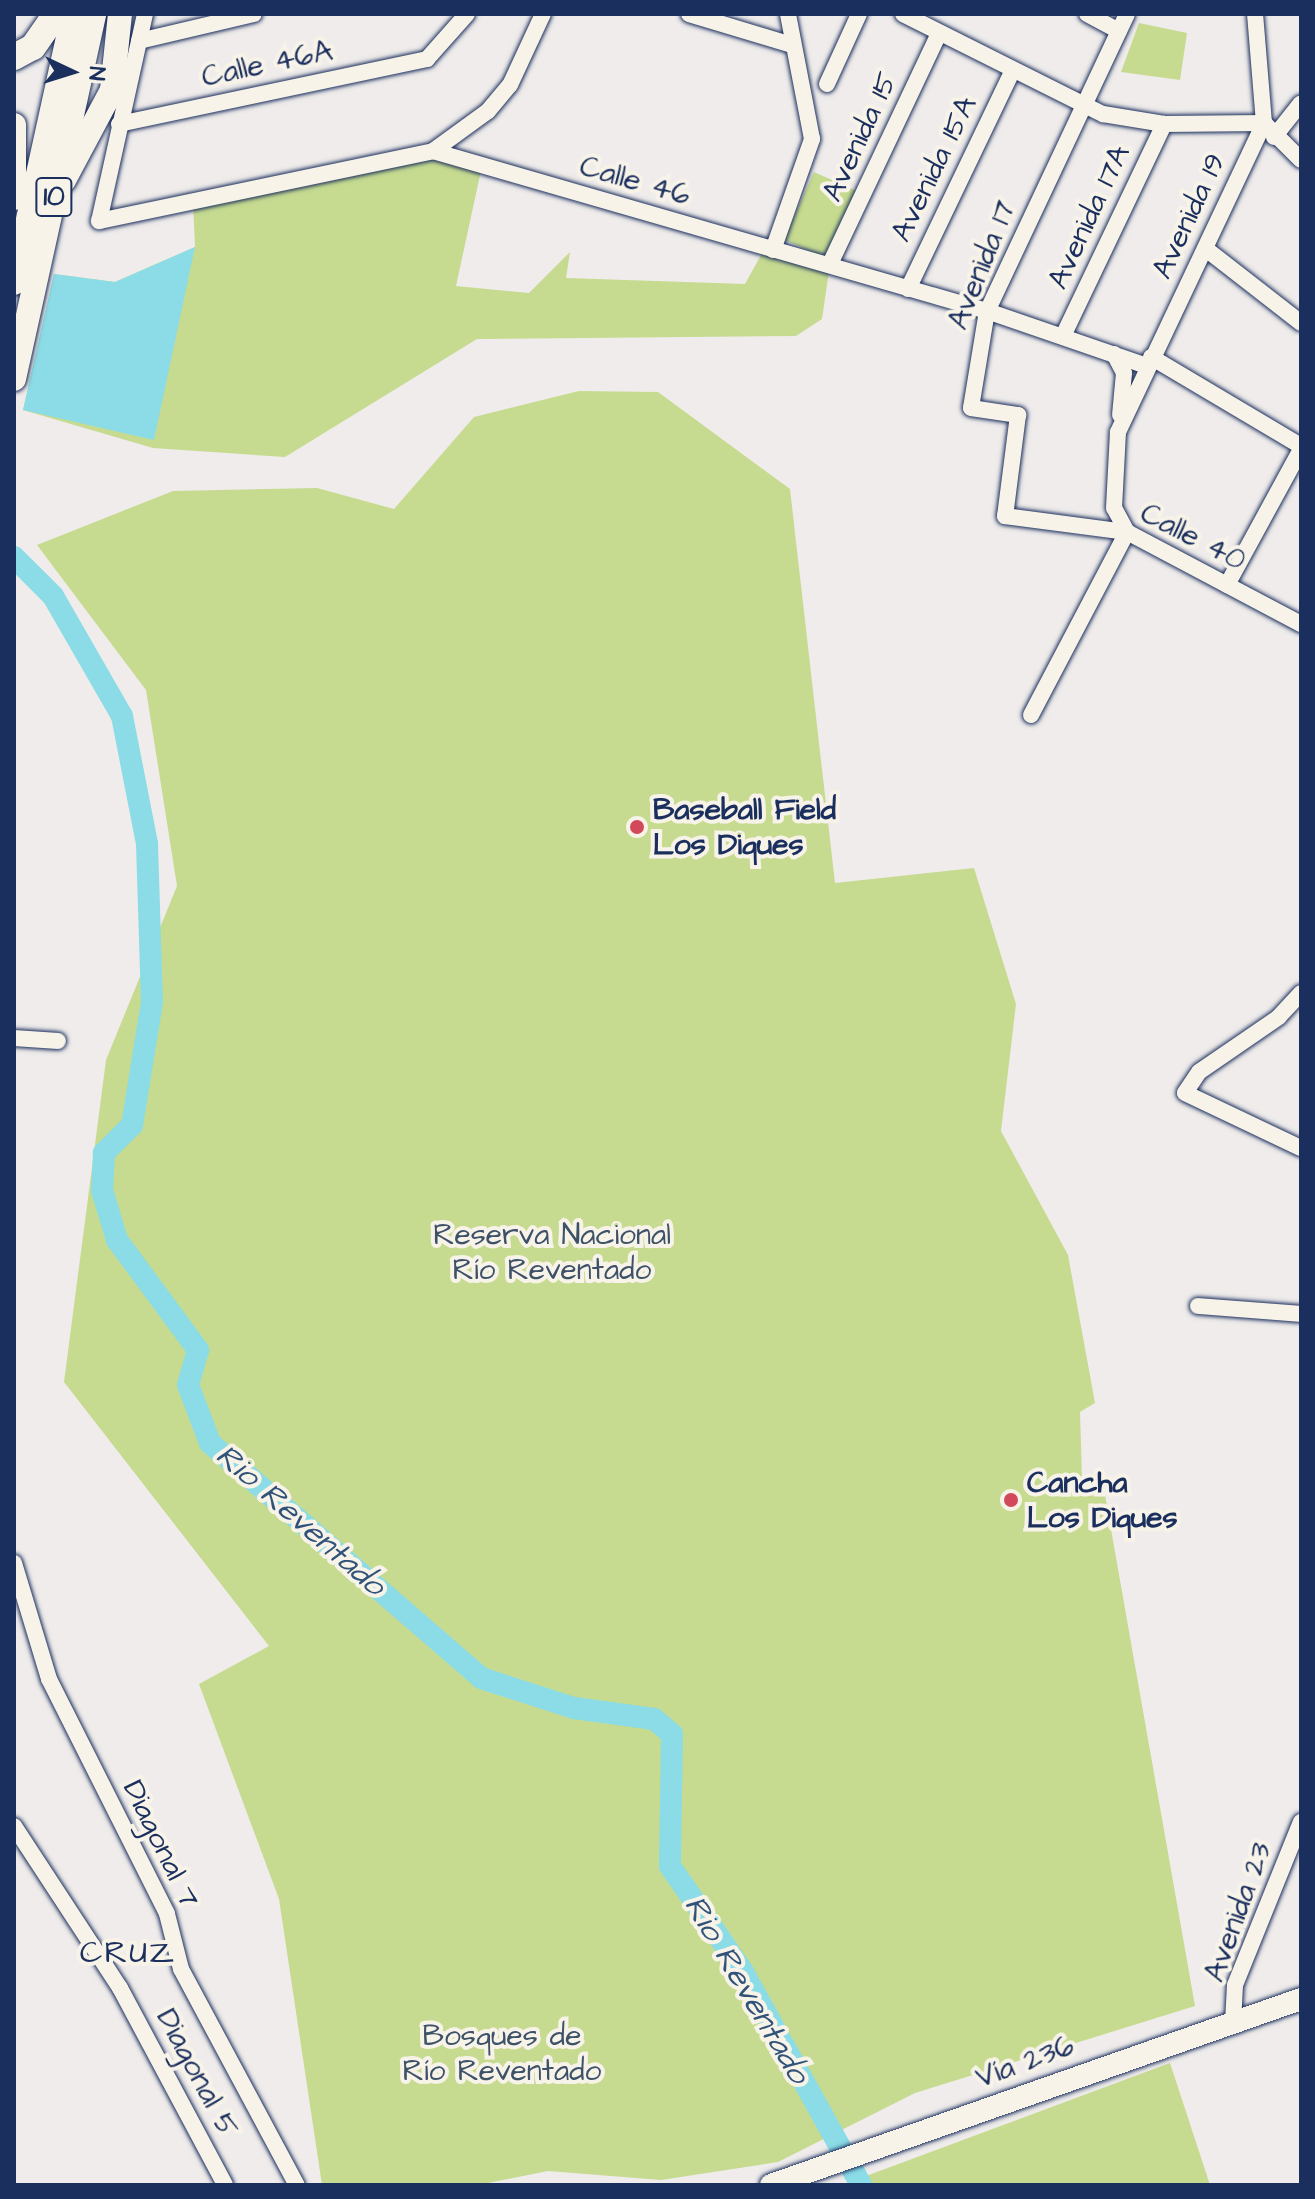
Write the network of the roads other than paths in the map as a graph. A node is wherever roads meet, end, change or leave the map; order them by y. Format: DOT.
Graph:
graph roads {
  1 [pos="94,14"];
  2 [pos="120,14"];
  3 [pos="145,14"];
  4 [pos="254,14"];
  5 [pos="467,14"];
  6 [pos="543,14"];
  7 [pos="689,14"];
  8 [pos="788,14"];
  9 [pos="859,14"];
  10 [pos="903,14"];
  11 [pos="1087,14"];
  12 [pos="1127,14"];
  13 [pos="1255,14"];
  14 [pos="61,16"];
  15 [pos="1119,31"];
  16 [pos="939,33"];
  17 [pos="139,41"];
  18 [pos="792,45"];
  19 [pos="14,57"];
  20 [pos="1012,72"];
  21 [pos="827,84"];
  22 [pos="1301,103"];
  23 [pos="1083,107"];
  24 [pos="119,124"];
  25 [pos="1164,124"];
  26 [pos="14,125"];
  27 [pos="1269,130"];
  28 [pos="433,151"];
  29 [pos="1301,160"];
  30 [pos="54,196"];
  31 [pos="14,198"];
  32 [pos="14,217"];
  33 [pos="1206,249"];
  34 [pos="773,250"];
  35 [pos="830,264"];
  36 [pos="14,283"];
  37 [pos="908,289"];
  38 [pos="987,311"];
  39 [pos="1301,323"];
  40 [pos="1064,334"];
  41 [pos="1114,353"];
  42 [pos="1149,362"];
  43 [pos="14,379"];
  44 [pos="1118,432"];
  45 [pos="1301,447"];
  46 [pos="1005,516"];
  47 [pos="1127,532"];
  48 [pos="1227,585"];
  49 [pos="1301,624"];
  50 [pos="1031,715"];
  51 [pos="1301,993"];
  52 [pos="14,1038"];
  53 [pos="58,1041"];
  54 [pos="1301,1148"];
  55 [pos="1198,1306"];
  56 [pos="1301,1314"];
  57 [pos="14,1563"];
  58 [pos="1301,1822"];
  59 [pos="15,1832"];
  60 [pos="1301,1999"];
  61 [pos="1233,2023"];
  62 [pos="225,2185"];
  63 [pos="297,2185"];
  64 [pos="771,2185"];
  1 -- 30 [label="main road, 10"];
  2 -- 30 [label="main road"];
  3 -- 17 [label="street"];
  4 -- 17 [label="street"];
  5 -- 24 [label="street, Calle 46A"];
  6 -- 28 [label="street"];
  7 -- 18 [label="street"];
  8 -- 18 [label="street"];
  9 -- 21 [label="street"];
  10 -- 16 [label="street"];
  11 -- 15 [label="street"];
  12 -- 15 [label="street, Avenida 17"];
  13 -- 27 [label="street, Avenida 19"];
  14 -- 19 [label="highway"];
  14 -- 32 [label="main road"];
  14 -- 36 [label="main road, 10"];
  15 -- 23 [label="street, Avenida 17"];
  16 -- 20 [label="street"];
  16 -- 35 [label="street, Avenida 15"];
  17 -- 24 [label="street"];
  18 -- 34 [label="street"];
  20 -- 23 [label="street"];
  20 -- 37 [label="street, Avenida 15A"];
  22 -- 27 [label="street"];
  23 -- 25 [label="street"];
  23 -- 38 [label="street, Avenida 17"];
  24 -- 28 [label="street, Calle 46"];
  25 -- 27 [label="street"];
  25 -- 40 [label="street, Avenida 17A"];
  26 -- 31 [label="main road"];
  27 -- 29 [label="street"];
  27 -- 33 [label="street, Avenida 19"];
  28 -- 34 [label="street, Calle 46"];
  30 -- 43 [label="main road, 10"];
  33 -- 39 [label="street"];
  33 -- 42 [label="street, Avenida 19"];
  34 -- 35 [label="street, Calle 46"];
  35 -- 37 [label="street, Calle 46"];
  37 -- 38 [label="street, Calle 46"];
  38 -- 40 [label="street, Calle 46"];
  38 -- 46 [label="street, Avenida 17"];
  40 -- 41 [label="street, Calle 46"];
  41 -- 42 [label="street, Calle 46"];
  41 -- 44 [label="street, Avenida 19"];
  42 -- 44 [label="street, Avenida 19"];
  42 -- 45 [label="street, Calle 46"];
  44 -- 47 [label="street, Avenida 19"];
  45 -- 48 [label="street"];
  46 -- 47 [label="street, Calle 40"];
  47 -- 48 [label="street, Calle 40"];
  47 -- 50 [label="street"];
  48 -- 49 [label="street, Calle 40"];
  51 -- 54 [label="street"];
  52 -- 53 [label="street"];
  55 -- 56 [label="street"];
  57 -- 63 [label="street, Diagonal 7"];
  58 -- 61 [label="street, Avenida 23"];
  59 -- 62 [label="street, Diagonal 5"];
  60 -- 61 [label="main road, Vía 236"];
  61 -- 64 [label="main road, Vía 236"];
}
